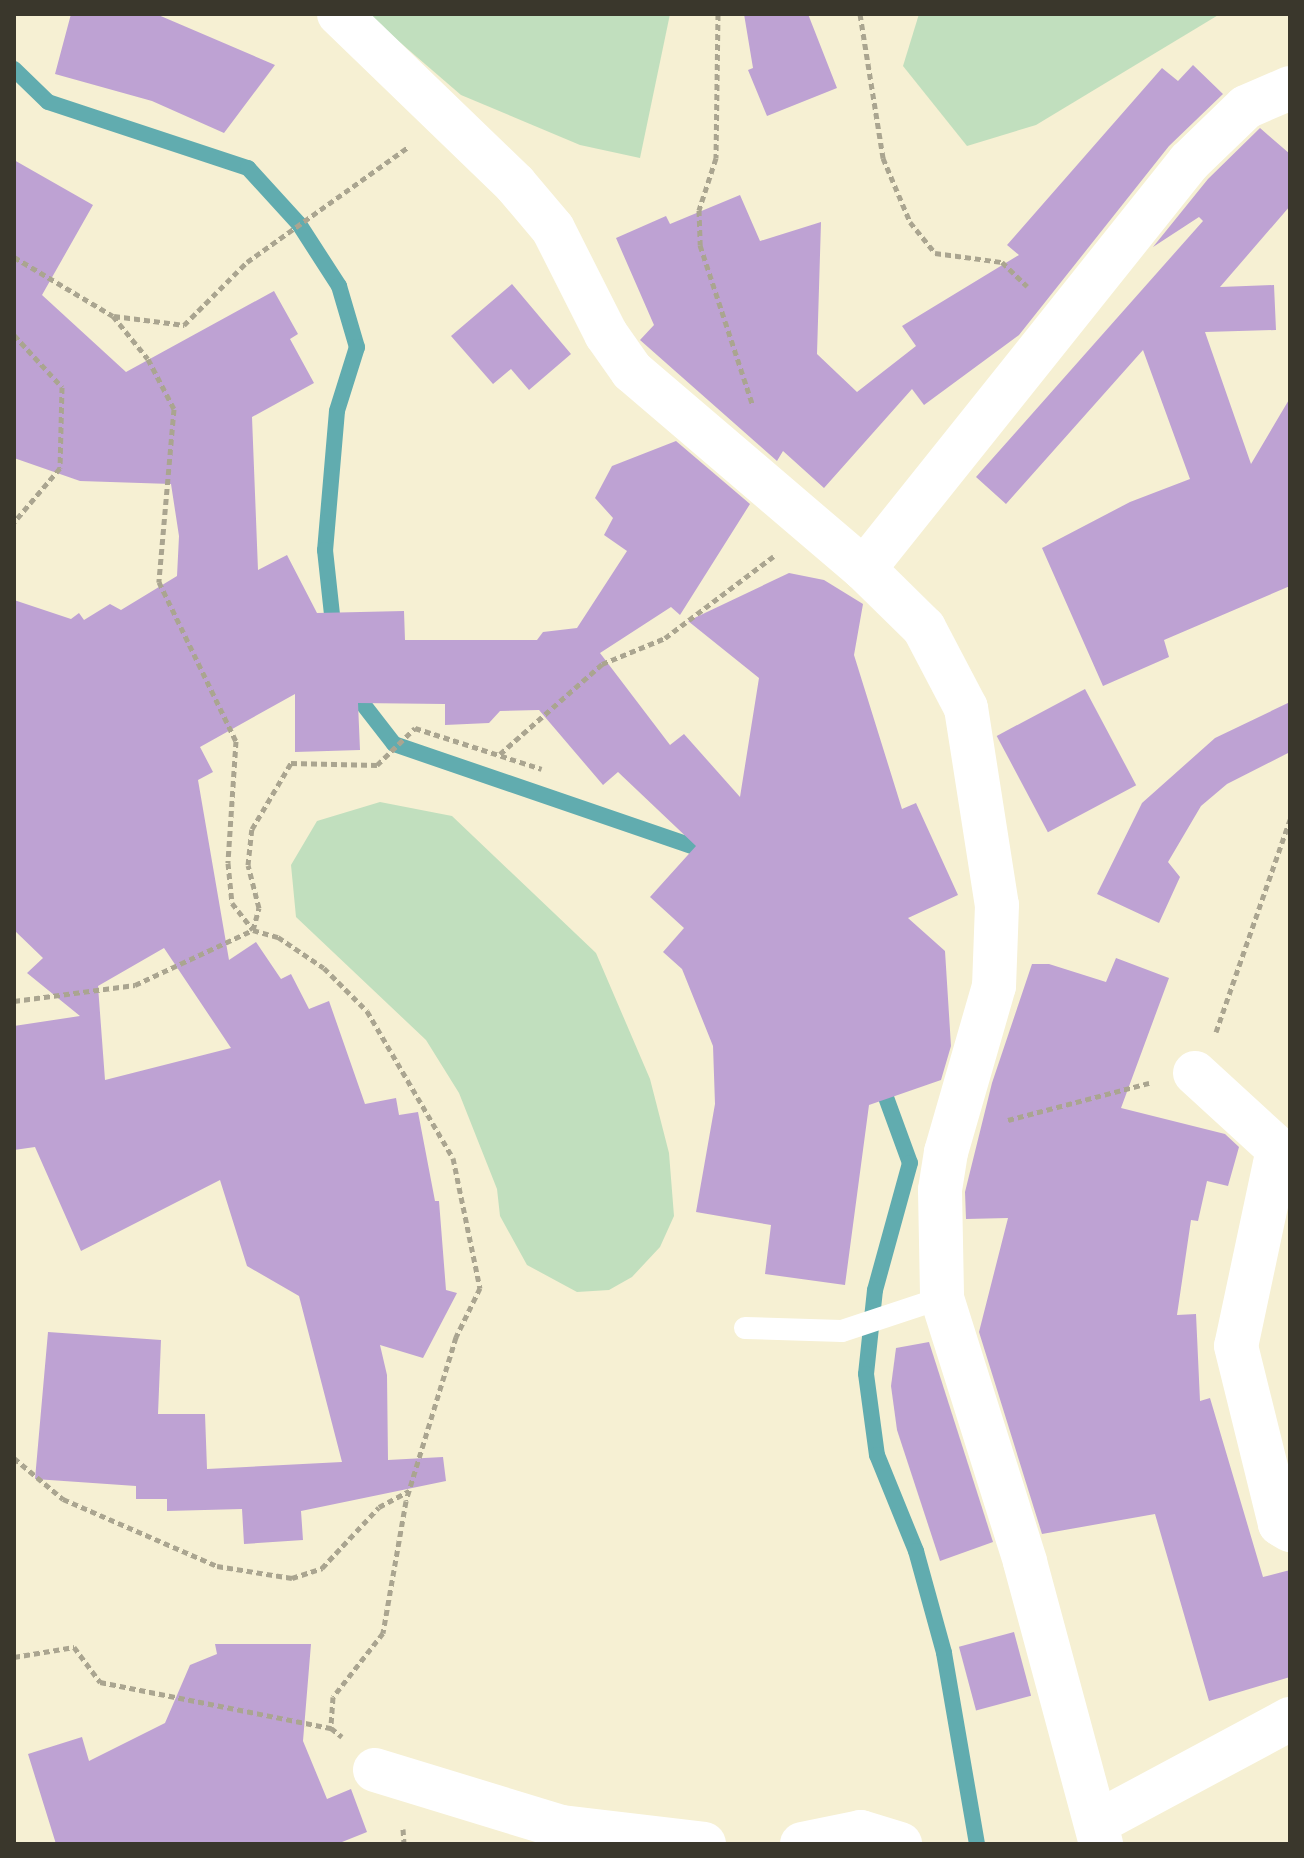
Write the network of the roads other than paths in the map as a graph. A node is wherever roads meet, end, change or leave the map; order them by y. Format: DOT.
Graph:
graph roads {
  1 [pos="339,14"];
  2 [pos="1290,88"];
  3 [pos="864,569"];
  4 [pos="1195,1073"];
  5 [pos="942,1298"];
  6 [pos="745,1328"];
  7 [pos="1290,1530"];
  8 [pos="1290,1719"];
  9 [pos="375,1770"];
  10 [pos="1099,1833"];
  11 [pos="704,1844"];
  12 [pos="802,1844"];
  13 [pos="900,1844"];
  1 -- 3 [label="street"];
  2 -- 3 [label="street"];
  3 -- 5 [label="street"];
  4 -- 7 [label="street"];
  5 -- 6 [label="lane"];
  5 -- 10 [label="street"];
  8 -- 10 [label="street"];
  9 -- 11 [label="street"];
  12 -- 13 [label="street"];
}
